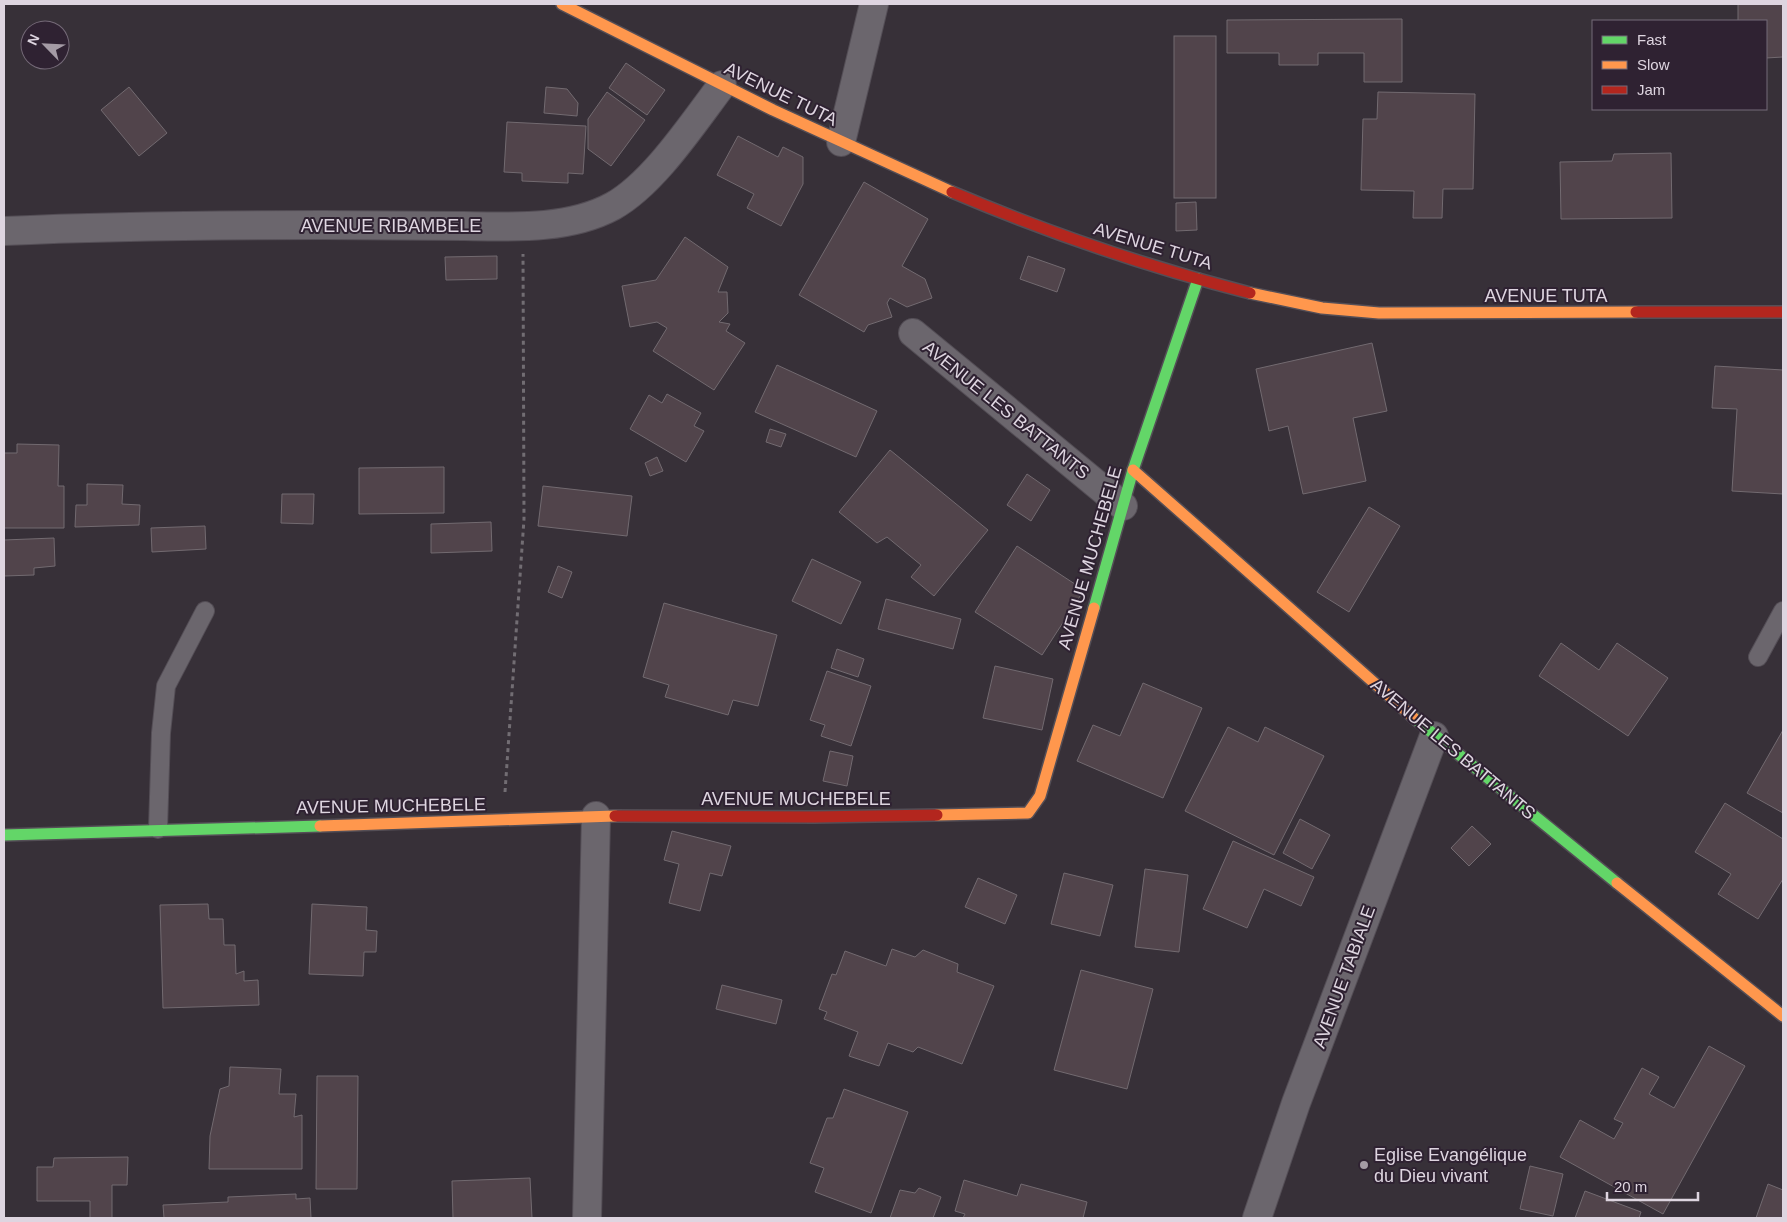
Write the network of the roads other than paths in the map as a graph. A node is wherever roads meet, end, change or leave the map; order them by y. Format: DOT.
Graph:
graph roads {
  1 [pos="562,4"];
  2 [pos="874,4"];
  3 [pos="722,86"];
  4 [pos="841,142"];
  5 [pos="4,231"];
  6 [pos="1198,279"];
  7 [pos="1783,312"];
  8 [pos="913,333"];
  9 [pos="1133,470"];
  10 [pos="1123,506"];
  11 [pos="205,611"];
  12 [pos="1783,611"];
  13 [pos="1758,656"];
  14 [pos="1434,736"];
  15 [pos="596,816"];
  16 [pos="158,829"];
  17 [pos="4,835"];
  18 [pos="1783,1016"];
  19 [pos="587,1218"];
  20 [pos="1257,1218"];
  1 -- 3 [label="street, AVENUE TUTA"];
  2 -- 4 [label="street"];
  3 -- 4 [label="street, AVENUE TUTA"];
  3 -- 5 [label="street, AVENUE RIBAMBELE"];
  4 -- 6 [label="street, AVENUE TUTA"];
  6 -- 7 [label="street, AVENUE TUTA"];
  6 -- 9 [label="street, AVENUE MUCHEBELE"];
  8 -- 10 [label="street, AVENUE LES BATTANTS"];
  9 -- 10 [label="street, AVENUE MUCHEBELE"];
  9 -- 14 [label="street, AVENUE LES BATTANTS"];
  10 -- 15 [label="street, AVENUE MUCHEBELE"];
  11 -- 16 [label="lane"];
  12 -- 13 [label="lane"];
  14 -- 18 [label="street, AVENUE LES BATTANTS"];
  14 -- 20 [label="street, AVENUE TABIALE"];
  15 -- 16 [label="street, AVENUE MUCHEBELE"];
  15 -- 19 [label="street"];
  16 -- 17 [label="street, AVENUE MUCHEBELE"];
}
